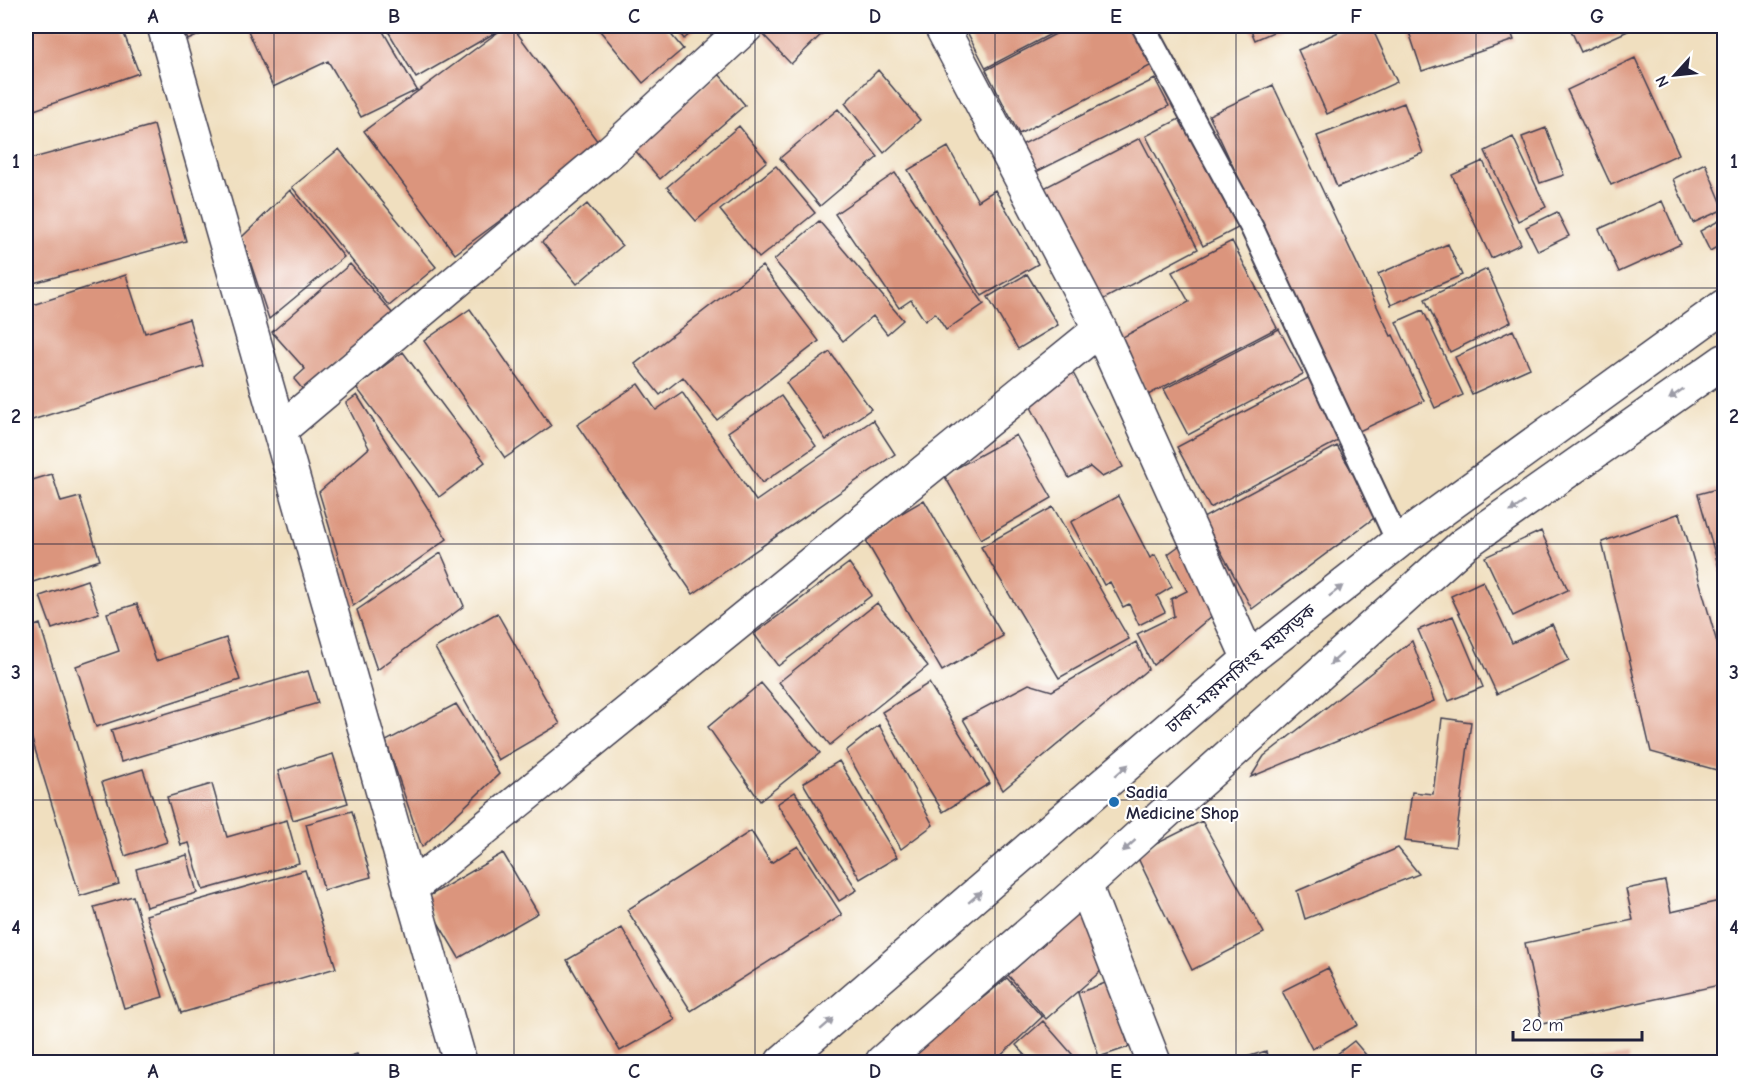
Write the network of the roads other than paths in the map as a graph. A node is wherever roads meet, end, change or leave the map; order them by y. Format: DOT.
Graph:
graph roads {
  1 [pos="164,26"];
  2 [pos="747,26"];
  3 [pos="941,26"];
  4 [pos="1143,26"];
  5 [pos="1725,306"];
  6 [pos="1100,329"];
  7 [pos="1725,361"];
  8 [pos="280,430"];
  9 [pos="1398,542"];
  10 [pos="1249,659"];
  11 [pos="1085,885"];
  12 [pos="410,889"];
  13 [pos="460,1062"];
  14 [pos="782,1062"];
  15 [pos="882,1062"];
  16 [pos="1154,1062"];
  1 -- 8 [label="street"];
  2 -- 8 [label="street"];
  3 -- 6 [label="street"];
  4 -- 9 [label="lane"];
  5 -- 9 [label="street, ঢাকা-ময়মনসিংহ মহাসড়ক"];
  6 -- 10 [label="street"];
  6 -- 12 [label="street"];
  7 -- 11 [label="street, one-way"];
  8 -- 12 [label="street"];
  10 -- 9 [label="street, ঢাকা-ময়মনসিংহ মহাসড়ক, one-way"];
  14 -- 10 [label="street, ঢাকা-ময়মনসিংহ মহাসড়ক, one-way"];
  11 -- 15 [label="street"];
  11 -- 16 [label="street"];
  12 -- 13 [label="street"];
}
